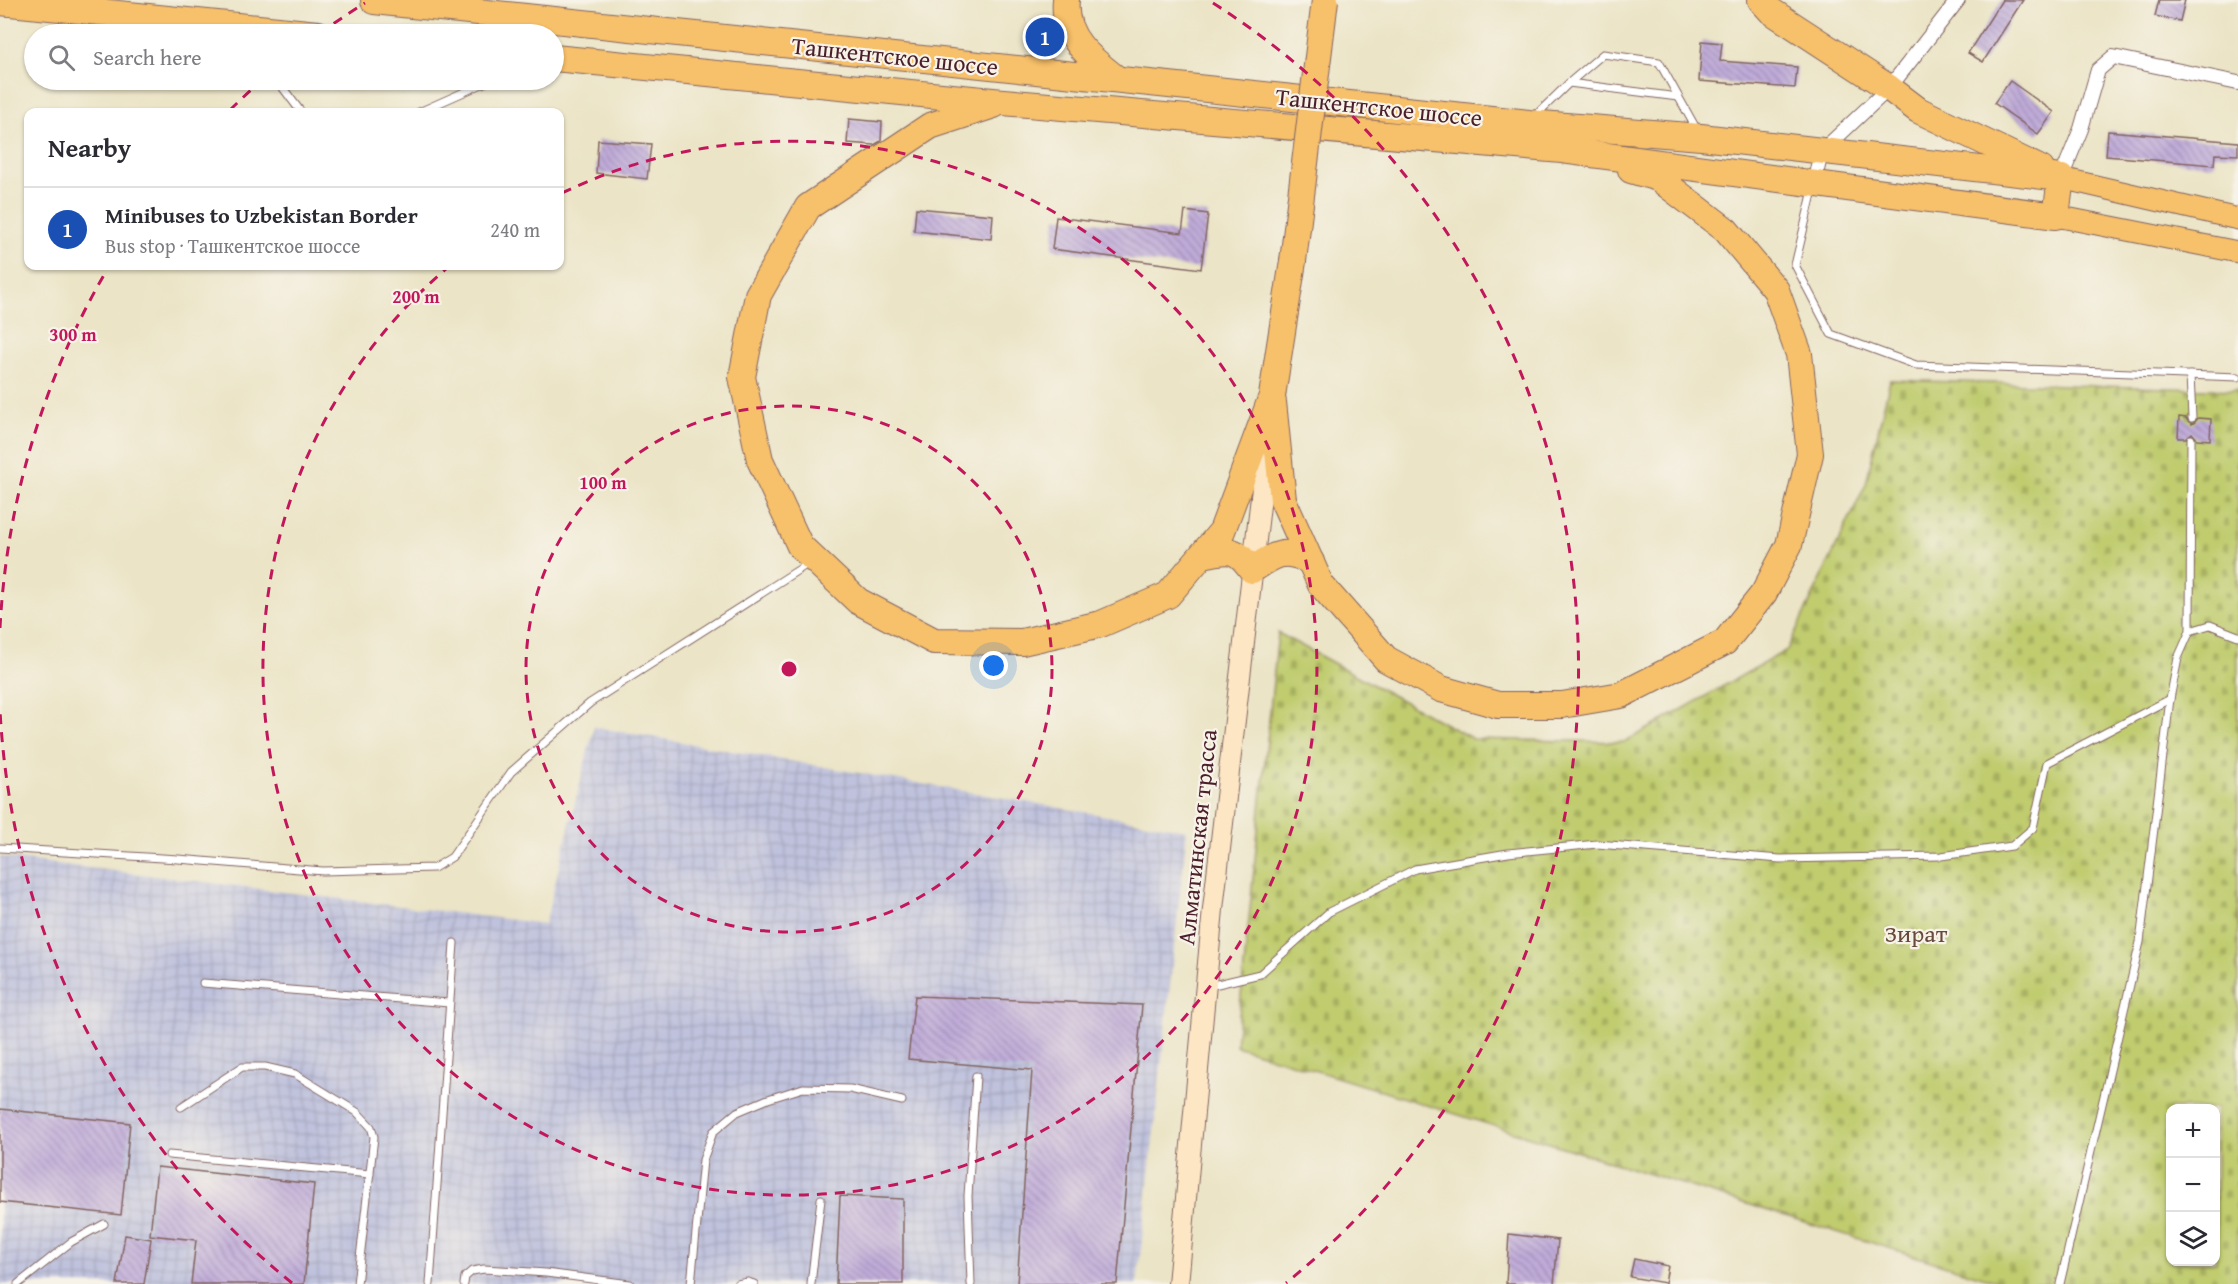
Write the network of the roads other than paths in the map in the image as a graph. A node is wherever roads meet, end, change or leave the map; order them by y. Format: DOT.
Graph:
graph roads {
  1 [pos="372,0"];
  2 [pos="1066,0"];
  3 [pos="1325,0"];
  4 [pos="1761,0"];
  5 [pos="1958,0"];
  6 [pos="0,2"];
  7 [pos="183,24"];
  8 [pos="524,24"];
  9 [pos="564,29"];
  10 [pos="564,59"];
  11 [pos="1127,80"];
  12 [pos="1569,83"];
  13 [pos="2238,83"];
  14 [pos="1889,88"];
  15 [pos="284,90"];
  16 [pos="468,90"];
  17 [pos="1678,97"];
  18 [pos="1003,102"];
  19 [pos="298,108"];
  20 [pos="428,108"];
  21 [pos="1134,113"];
  22 [pos="1525,130"];
  23 [pos="1701,137"];
  24 [pos="1562,150"];
  25 [pos="1821,152"];
  26 [pos="2061,178"];
  27 [pos="1814,184"];
  28 [pos="2056,216"];
  29 [pos="2238,219"];
  30 [pos="2238,252"];
  31 [pos="2190,375"];
  32 [pos="2238,377"];
  33 [pos="1272,396"];
  34 [pos="2192,418"];
  35 [pos="2191,439"];
  36 [pos="1202,555"];
  37 [pos="815,560"];
  38 [pos="1311,562"];
  39 [pos="1252,570"];
  40 [pos="2190,631"];
  41 [pos="2238,636"];
  42 [pos="2170,699"];
  43 [pos="0,848"];
  44 [pos="454,943"];
  45 [pos="203,982"];
  46 [pos="1206,986"];
  47 [pos="449,1003"];
  48 [pos="976,1076"];
  49 [pos="902,1101"];
  50 [pos="181,1107"];
  51 [pos="169,1155"];
  52 [pos="370,1174"];
  53 [pos="821,1199"];
  54 [pos="104,1224"];
  55 [pos="576,1281"];
  56 [pos="604,1282"];
  57 [pos="18,1284"];
  58 [pos="357,1284"];
  59 [pos="430,1284"];
  60 [pos="464,1284"];
  61 [pos="630,1284"];
  62 [pos="691,1284"];
  63 [pos="737,1284"];
  64 [pos="754,1284"];
  65 [pos="811,1284"];
  66 [pos="971,1284"];
  67 [pos="1178,1284"];
  68 [pos="2060,1284"];
  1 -- 8 [label="highway, Ташкентское шоссе"];
  2 -- 11 [label="highway"];
  3 -- 33 [label="highway, bridge"];
  4 -- 14 [label="highway"];
  5 -- 14 [label="street"];
  6 -- 7 [label="highway"];
  9 -- 11 [label="highway, Ташкентское шоссе"];
  10 -- 18 [label="highway"];
  11 -- 21 [label="highway"];
  11 -- 22 [label="highway, Ташкентское шоссе"];
  12 -- 17 [label="lane"];
  12 -- 17 [label="lane"];
  12 -- 22 [label="lane"];
  13 -- 26 [label="street"];
  14 -- 25 [label="street"];
  14 -- 26 [label="highway"];
  15 -- 19 [label="lane"];
  16 -- 20 [label="lane"];
  17 -- 23 [label="lane"];
  18 -- 21 [label="highway"];
  18 -- 37 [label="highway"];
  21 -- 22 [label="highway"];
  22 -- 23 [label="highway"];
  22 -- 24 [label="highway"];
  23 -- 25 [label="highway"];
  24 -- 27 [label="highway"];
  24 -- 38 [label="highway"];
  25 -- 26 [label="highway"];
  25 -- 27 [label="street"];
  26 -- 28 [label="highway"];
  26 -- 29 [label="main road"];
  27 -- 28 [label="highway"];
  27 -- 31 [label="lane"];
  28 -- 30 [label="main road"];
  31 -- 32 [label="lane"];
  31 -- 34 [label="lane"];
  33 -- 36 [label="highway"];
  33 -- 38 [label="highway"];
  33 -- 39 [label="street, Алматинская трасса"];
  35 -- 40 [label="lane"];
  36 -- 37 [label="highway"];
  36 -- 39 [label="highway"];
  37 -- 43 [label="lane"];
  38 -- 39 [label="highway"];
  39 -- 46 [label="street, Алматинская трасса"];
  40 -- 41 [label="lane"];
  40 -- 42 [label="lane"];
  42 -- 46 [label="lane"];
  42 -- 68 [label="lane"];
  44 -- 47 [label="lane"];
  45 -- 47 [label="lane"];
  46 -- 67 [label="street, Алматинская трасса"];
  47 -- 59 [label="lane"];
  48 -- 66 [label="lane"];
  49 -- 62 [label="lane"];
  50 -- 52 [label="lane"];
  51 -- 52 [label="lane"];
  52 -- 58 [label="lane"];
  53 -- 65 [label="lane"];
  54 -- 57 [label="lane"];
  55 -- 56 [label="lane"];
  55 -- 60 [label="lane"];
  56 -- 61 [label="lane"];
  63 -- 64 [label="lane"];
}
